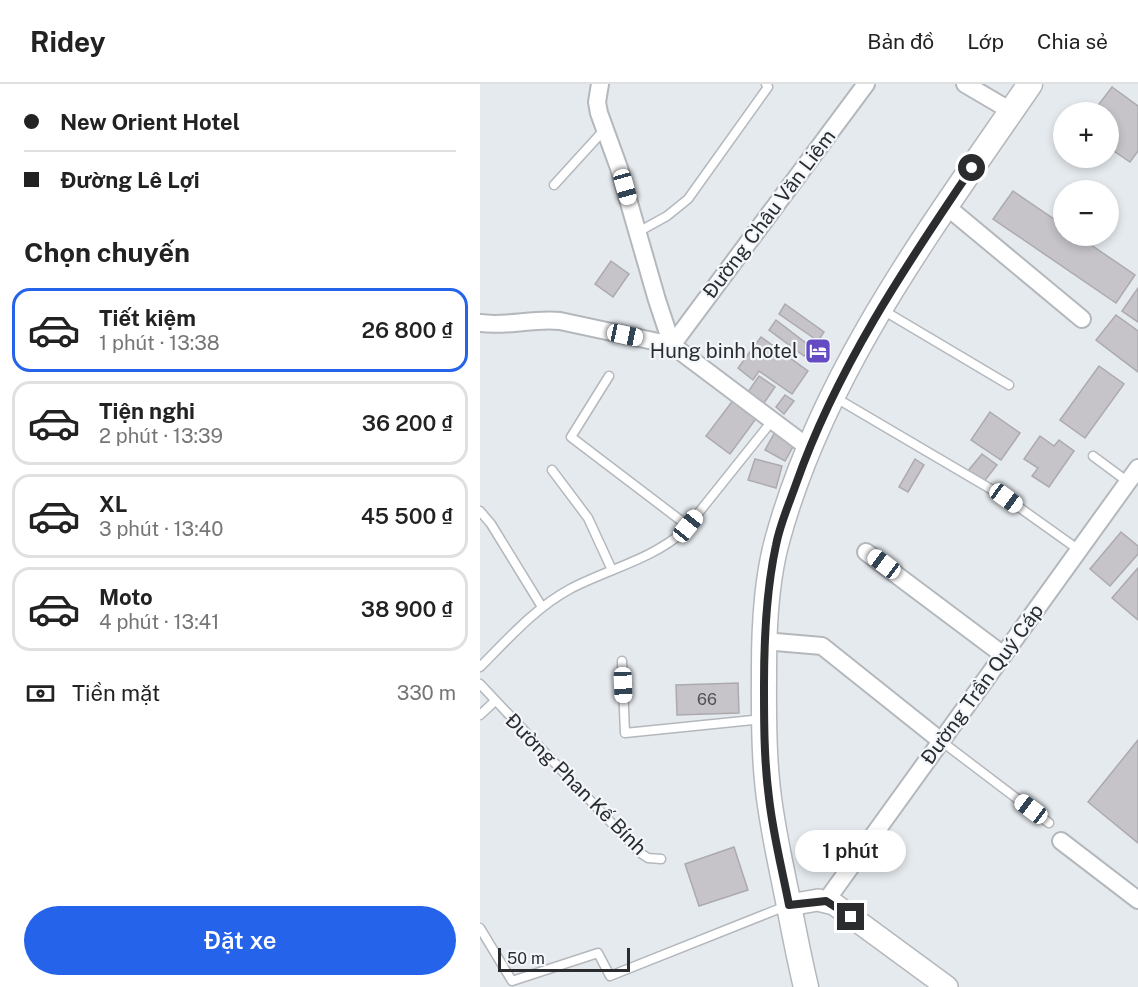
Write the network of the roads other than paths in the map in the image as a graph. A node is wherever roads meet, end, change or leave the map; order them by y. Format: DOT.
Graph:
graph roads {
  1 [pos="600,84"];
  2 [pos="766,84"];
  3 [pos="866,84"];
  4 [pos="965,84"];
  5 [pos="1030,84"];
  6 [pos="1011,111"];
  7 [pos="605,129"];
  8 [pos="554,185"];
  9 [pos="946,207"];
  10 [pos="638,232"];
  11 [pos="881,309"];
  12 [pos="1082,319"];
  13 [pos="480,323"];
  14 [pos="672,345"];
  15 [pos="609,376"];
  16 [pos="1010,385"];
  17 [pos="832,396"];
  18 [pos="772,421"];
  19 [pos="809,448"];
  20 [pos="1093,456"];
  21 [pos="1138,468"];
  22 [pos="552,470"];
  23 [pos="1128,482"];
  24 [pos="480,511"];
  25 [pos="688,526"];
  26 [pos="1078,550"];
  27 [pos="866,552"];
  28 [pos="612,570"];
  29 [pos="542,607"];
  30 [pos="764,641"];
  31 [pos="1002,654"];
  32 [pos="622,661"];
  33 [pos="480,667"];
  34 [pos="480,684"];
  35 [pos="495,701"];
  36 [pos="480,715"];
  37 [pos="764,719"];
  38 [pos="941,741"];
  39 [pos="1049,823"];
  40 [pos="1061,841"];
  41 [pos="661,859"];
  42 [pos="1138,900"];
  43 [pos="826,901"];
  44 [pos="789,905"];
  45 [pos="480,928"];
  46 [pos="806,987"];
  47 [pos="947,987"];
  1 -- 7 [label="street"];
  2 -- 10 [label="lane"];
  3 -- 14 [label="street, Đường Châu Văn Liêm"];
  4 -- 6 [label="street"];
  5 -- 6 [label="main road"];
  6 -- 9 [label="main road"];
  7 -- 8 [label="lane"];
  7 -- 10 [label="street"];
  9 -- 11 [label="main road"];
  9 -- 12 [label="street"];
  10 -- 14 [label="street"];
  11 -- 16 [label="lane"];
  11 -- 17 [label="main road"];
  13 -- 14 [label="street"];
  14 -- 18 [label="street"];
  15 -- 25 [label="lane"];
  17 -- 19 [label="main road"];
  17 -- 26 [label="lane"];
  18 -- 19 [label="street"];
  18 -- 25 [label="lane"];
  19 -- 30 [label="main road"];
  20 -- 23 [label="lane"];
  21 -- 23 [label="street, Đường Trần Quý Cáp"];
  22 -- 28 [label="lane"];
  23 -- 26 [label="street, Đường Trần Quý Cáp"];
  24 -- 29 [label="lane"];
  25 -- 28 [label="lane"];
  26 -- 31 [label="street, Đường Trần Quý Cáp"];
  27 -- 31 [label="street"];
  28 -- 29 [label="lane"];
  29 -- 33 [label="lane"];
  30 -- 37 [label="main road"];
  30 -- 38 [label="street"];
  31 -- 38 [label="street, Đường Trần Quý Cáp"];
  32 -- 37 [label="lane"];
  34 -- 35 [label="lane, Đường Phan Kế Bính"];
  35 -- 36 [label="lane, Đường Phan Kế Bính"];
  35 -- 41 [label="lane, Đường Phan Kế Bính"];
  37 -- 44 [label="main road"];
  38 -- 39 [label="lane"];
  38 -- 43 [label="street, Đường Trần Quý Cáp"];
  40 -- 42 [label="street"];
  43 -- 44 [label="street"];
  43 -- 47 [label="street"];
  44 -- 45 [label="lane"];
  44 -- 46 [label="main road"];
}
